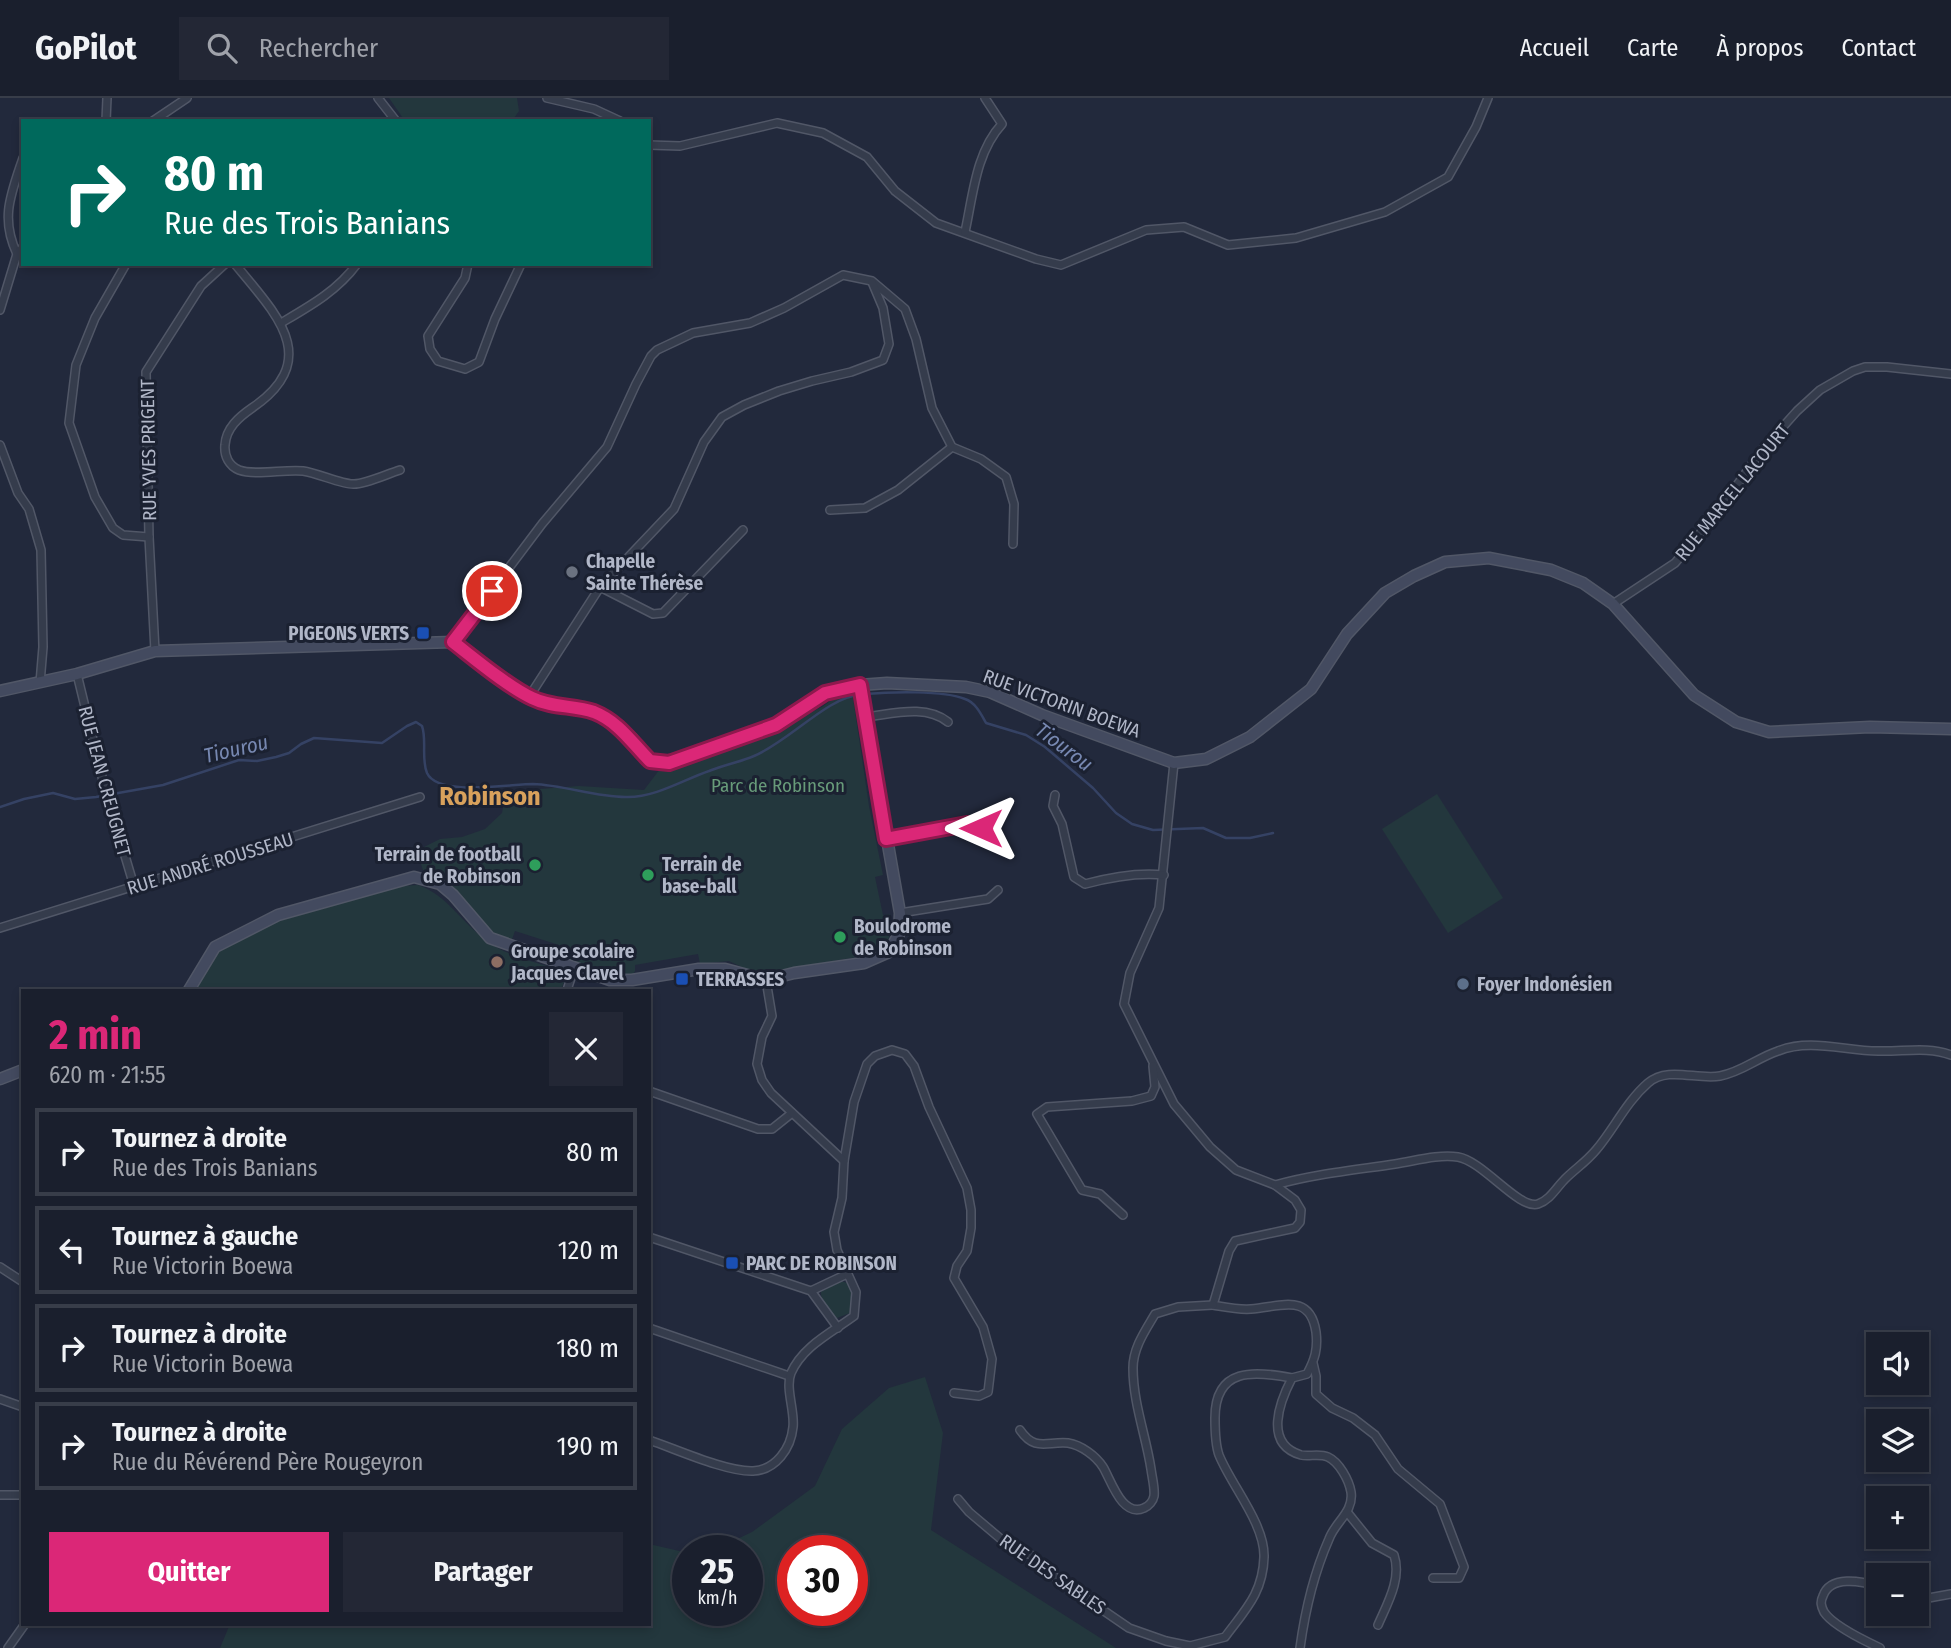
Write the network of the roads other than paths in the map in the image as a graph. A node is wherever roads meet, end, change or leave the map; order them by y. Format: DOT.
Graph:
graph roads {
  1 [pos="107,98"];
  2 [pos="187,98"];
  3 [pos="378,98"];
  4 [pos="547,98"];
  5 [pos="985,98"];
  6 [pos="1488,98"];
  7 [pos="106,119"];
  8 [pos="156,119"];
  9 [pos="394,119"];
  10 [pos="616,119"];
  11 [pos="651,145"];
  12 [pos="21,164"];
  13 [pos="965,232"];
  14 [pos="21,249"];
  15 [pos="17,254"];
  16 [pos="125,266"];
  17 [pos="223,266"];
  18 [pos="237,266"];
  19 [pos="356,266"];
  20 [pos="468,266"];
  21 [pos="520,266"];
  22 [pos="872,281"];
  23 [pos="0,310"];
  24 [pos="281,323"];
  25 [pos="1951,374"];
  26 [pos="0,445"];
  27 [pos="952,447"];
  28 [pos="4,465"];
  29 [pos="400,470"];
  30 [pos="830,510"];
  31 [pos="743,530"];
  32 [pos="149,537"];
  33 [pos="1013,544"];
  34 [pos="600,587"];
  35 [pos="1613,604"];
  36 [pos="453,642"];
  37 [pos="155,652"];
  38 [pos="77,674"];
  39 [pos="40,683"];
  40 [pos="0,691"];
  41 [pos="861,692"];
  42 [pos="529,697"];
  43 [pos="865,717"];
  44 [pos="948,722"];
  45 [pos="1951,729"];
  46 [pos="1174,763"];
  47 [pos="1055,795"];
  48 [pos="419,797"];
  49 [pos="981,828"];
  50 [pos="886,839"];
  51 [pos="1164,875"];
  52 [pos="134,886"];
  53 [pos="998,890"];
  54 [pos="900,913"];
  55 [pos="0,928"];
  56 [pos="574,969"];
  57 [pos="766,981"];
  58 [pos="190,989"];
  59 [pos="567,989"];
  60 [pos="1951,1055"];
  61 [pos="1152,1059"];
  62 [pos="21,1071"];
  63 [pos="0,1079"];
  64 [pos="651,1092"];
  65 [pos="792,1113"];
  66 [pos="844,1161"];
  67 [pos="1275,1185"];
  68 [pos="1123,1215"];
  69 [pos="651,1238"];
  70 [pos="0,1267"];
  71 [pos="847,1274"];
  72 [pos="21,1281"];
  73 [pos="811,1291"];
  74 [pos="1213,1305"];
  75 [pos="838,1328"];
  76 [pos="651,1329"];
  77 [pos="1313,1363"];
  78 [pos="789,1376"];
  79 [pos="1292,1378"];
  80 [pos="954,1393"];
  81 [pos="0,1399"];
  82 [pos="21,1406"];
  83 [pos="1020,1430"];
  84 [pos="651,1441"];
  85 [pos="0,1495"];
  86 [pos="21,1495"];
  87 [pos="958,1499"];
  88 [pos="1347,1512"];
  89 [pos="1433,1578"];
  90 [pos="1866,1584"];
  91 [pos="1951,1594"];
  92 [pos="1929,1599"];
  93 [pos="1378,1625"];
  94 [pos="24,1626"];
  95 [pos="8,1648"];
  96 [pos="1300,1648"];
  97 [pos="1880,1648"];
  1 -- 7 [label="street"];
  2 -- 8 [label="street"];
  3 -- 9 [label="street"];
  4 -- 10 [label="street"];
  5 -- 13 [label="street"];
  6 -- 13 [label="street"];
  11 -- 13 [label="street"];
  12 -- 15 [label="street"];
  14 -- 15 [label="street"];
  15 -- 23 [label="street"];
  16 -- 32 [label="street, RUE YVES PRIGENT"];
  17 -- 32 [label="street, RUE YVES PRIGENT"];
  18 -- 24 [label="street"];
  19 -- 24 [label="street"];
  20 -- 21 [label="street"];
  22 -- 27 [label="street"];
  22 -- 34 [label="street"];
  22 -- 36 [label="street"];
  24 -- 29 [label="street"];
  25 -- 35 [label="street, RUE MARCEL LACOURT"];
  26 -- 28 [label="street"];
  27 -- 30 [label="street"];
  27 -- 33 [label="street"];
  28 -- 39 [label="street"];
  31 -- 34 [label="street"];
  32 -- 37 [label="street, RUE YVES PRIGENT"];
  34 -- 42 [label="street"];
  35 -- 45 [label="street"];
  35 -- 46 [label="street"];
  36 -- 37 [label="street"];
  36 -- 42 [label="street, RUE VICTORIN BOEWA"];
  37 -- 38 [label="street"];
  38 -- 39 [label="street"];
  38 -- 52 [label="street, RUE JEAN CREUGNET"];
  39 -- 40 [label="street"];
  41 -- 42 [label="street, RUE VICTORIN BOEWA"];
  41 -- 43 [label="street"];
  41 -- 46 [label="street, RUE VICTORIN BOEWA"];
  43 -- 44 [label="street"];
  43 -- 50 [label="street"];
  46 -- 51 [label="street"];
  47 -- 51 [label="street"];
  48 -- 52 [label="street, RUE ANDRÉ ROUSSEAU"];
  49 -- 50 [label="street"];
  50 -- 54 [label="street"];
  51 -- 61 [label="street"];
  52 -- 55 [label="street, RUE ANDRÉ ROUSSEAU"];
  53 -- 54 [label="street"];
  54 -- 57 [label="street"];
  56 -- 57 [label="street"];
  56 -- 58 [label="street"];
  56 -- 59 [label="street"];
  57 -- 65 [label="street"];
  60 -- 67 [label="street"];
  61 -- 67 [label="street"];
  61 -- 68 [label="street"];
  62 -- 63 [label="street"];
  64 -- 65 [label="street"];
  65 -- 66 [label="street"];
  66 -- 71 [label="street"];
  66 -- 80 [label="street"];
  67 -- 74 [label="street"];
  69 -- 73 [label="street"];
  70 -- 72 [label="street"];
  71 -- 73 [label="street"];
  71 -- 75 [label="street"];
  73 -- 75 [label="street"];
  74 -- 77 [label="street"];
  74 -- 83 [label="street"];
  75 -- 78 [label="street"];
  76 -- 78 [label="street"];
  77 -- 79 [label="street"];
  77 -- 89 [label="street"];
  78 -- 84 [label="street"];
  79 -- 87 [label="street, RUE DES SABLES"];
  79 -- 88 [label="street"];
  81 -- 82 [label="street"];
  85 -- 86 [label="street"];
  88 -- 93 [label="street"];
  88 -- 96 [label="street"];
  90 -- 97 [label="street"];
  91 -- 92 [label="street"];
  94 -- 95 [label="street"];
}
